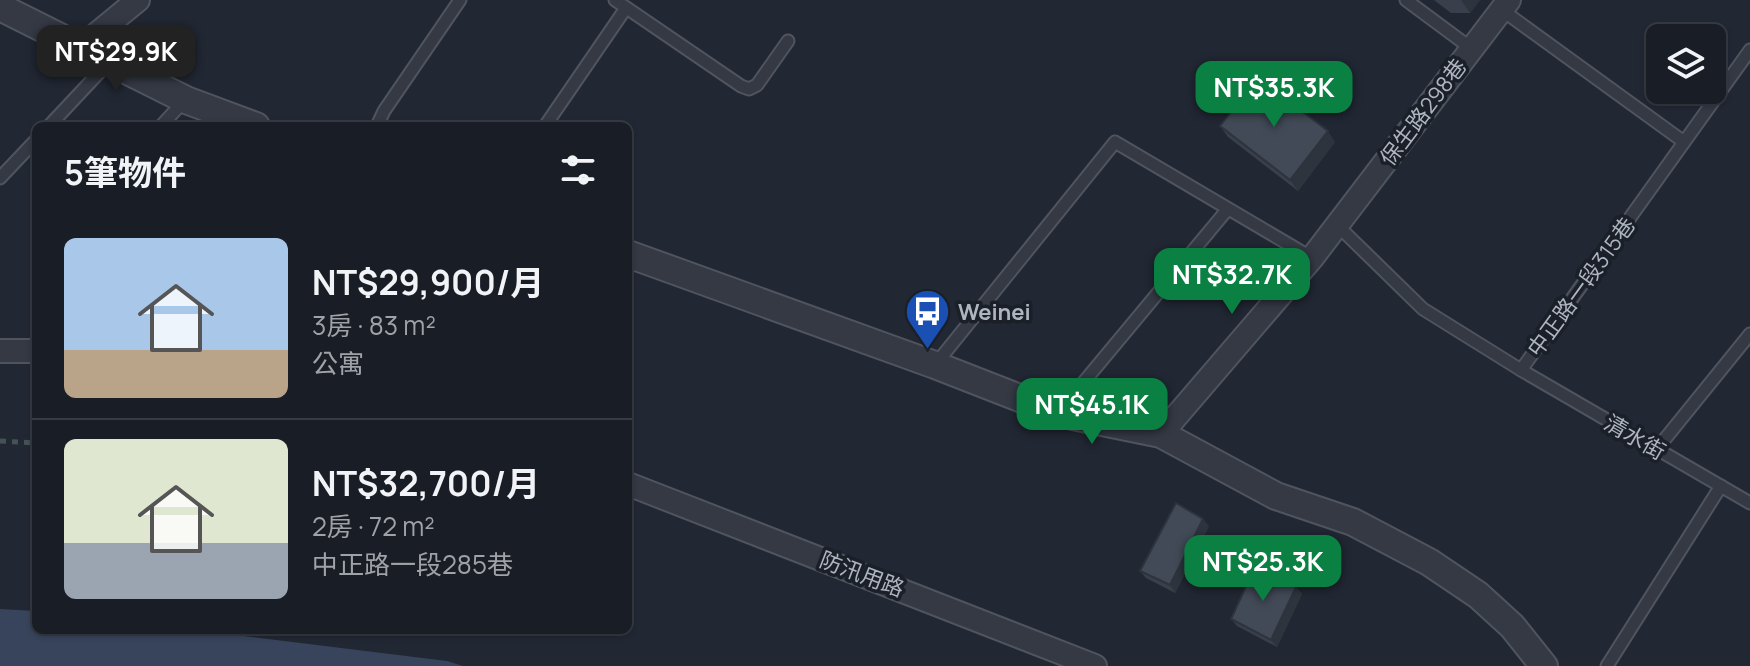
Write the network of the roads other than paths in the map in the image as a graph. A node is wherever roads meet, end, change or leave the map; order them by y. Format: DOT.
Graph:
graph roads {
  1 [pos="138,0"];
  2 [pos="460,0"];
  3 [pos="615,0"];
  4 [pos="1406,0"];
  5 [pos="1505,5"];
  6 [pos="0,7"];
  7 [pos="626,8"];
  8 [pos="788,41"];
  9 [pos="82,46"];
  10 [pos="1472,49"];
  11 [pos="1750,50"];
  12 [pos="109,62"];
  13 [pos="186,100"];
  14 [pos="53,122"];
  15 [pos="165,122"];
  16 [pos="245,122"];
  17 [pos="379,122"];
  18 [pos="548,122"];
  19 [pos="1684,142"];
  20 [pos="32,144"];
  21 [pos="0,178"];
  22 [pos="1227,210"];
  23 [pos="1337,225"];
  24 [pos="632,255"];
  25 [pos="1312,258"];
  26 [pos="1750,334"];
  27 [pos="0,351"];
  28 [pos="32,351"];
  29 [pos="935,365"];
  30 [pos="1521,370"];
  31 [pos="1058,413"];
  32 [pos="1161,434"];
  33 [pos="1656,450"];
  34 [pos="632,486"];
  35 [pos="1721,486"];
  36 [pos="1750,503"];
  37 [pos="1095,666"];
  38 [pos="1544,666"];
  39 [pos="1607,666"];
  1 -- 9 [label="street"];
  2 -- 17 [label="lane"];
  3 -- 7 [label="lane"];
  4 -- 10 [label="lane"];
  5 -- 10 [label="street, 保生路298巷"];
  5 -- 19 [label="lane"];
  6 -- 9 [label="street"];
  7 -- 8 [label="lane"];
  7 -- 18 [label="lane"];
  9 -- 12 [label="street"];
  10 -- 23 [label="street, 保生路298巷"];
  11 -- 19 [label="lane, 中正路一段315巷"];
  12 -- 13 [label="street"];
  12 -- 14 [label="lane"];
  13 -- 15 [label="lane"];
  13 -- 16 [label="street"];
  19 -- 30 [label="lane, 中正路一段315巷"];
  20 -- 21 [label="lane"];
  22 -- 25 [label="lane"];
  22 -- 29 [label="lane"];
  22 -- 31 [label="lane"];
  23 -- 25 [label="street, 保生路298巷"];
  23 -- 30 [label="lane, 中正路一段315巷"];
  24 -- 29 [label="street"];
  25 -- 32 [label="street, 保生路298巷"];
  26 -- 33 [label="lane"];
  27 -- 28 [label="street"];
  29 -- 31 [label="street"];
  30 -- 33 [label="lane, 清水街"];
  31 -- 32 [label="street"];
  32 -- 38 [label="street"];
  33 -- 35 [label="lane, 清水街"];
  34 -- 37 [label="street, 防汛用路"];
  35 -- 36 [label="lane, 清水街"];
  35 -- 39 [label="lane"];
}
